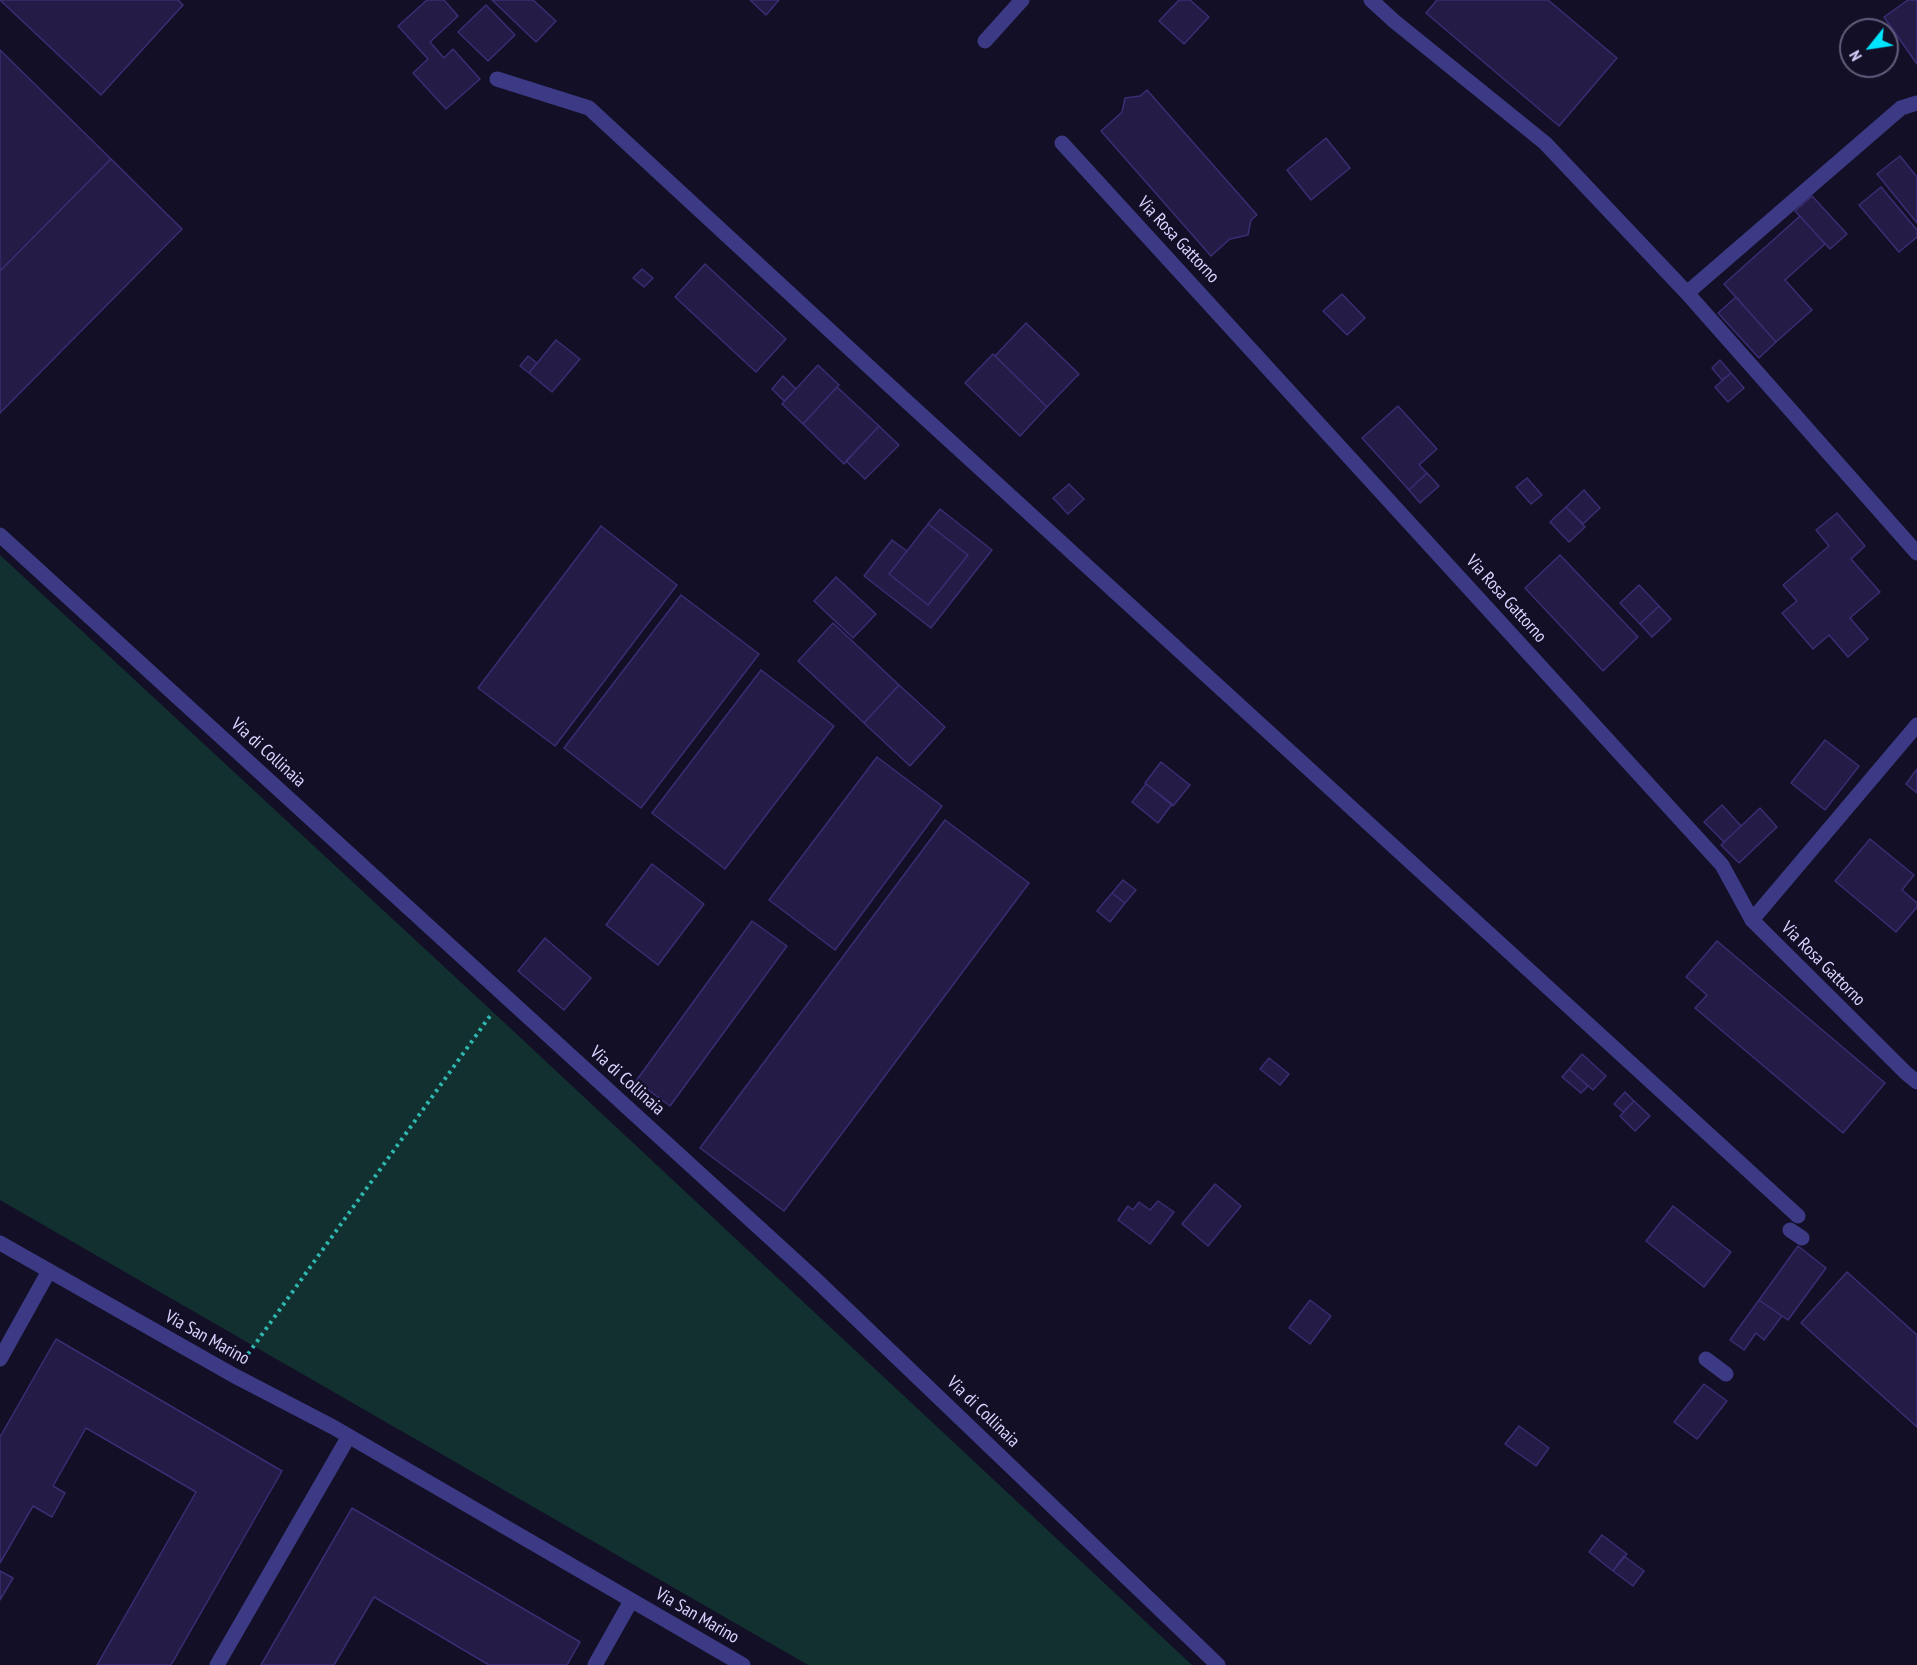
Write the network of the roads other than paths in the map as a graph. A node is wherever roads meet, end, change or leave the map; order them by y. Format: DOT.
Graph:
graph roads {
  1 [pos="1022,0"];
  2 [pos="1371,0"];
  3 [pos="985,41"];
  4 [pos="497,79"];
  5 [pos="1917,103"];
  6 [pos="1062,143"];
  7 [pos="1687,293"];
  8 [pos="0,535"];
  9 [pos="1917,554"];
  10 [pos="1917,725"];
  11 [pos="1752,920"];
  12 [pos="1917,1082"];
  13 [pos="1798,1216"];
  14 [pos="0,1243"];
  15 [pos="49,1271"];
  16 [pos="0,1359"];
  17 [pos="1706,1359"];
  18 [pos="1726,1374"];
  19 [pos="349,1436"];
  20 [pos="631,1600"];
  21 [pos="217,1665"];
  22 [pos="595,1665"];
  23 [pos="743,1665"];
  24 [pos="1218,1665"];
  1 -- 3 [label="street"];
  2 -- 7 [label="street"];
  4 -- 13 [label="street"];
  5 -- 7 [label="street"];
  6 -- 11 [label="street, Via Rosa Gattorno"];
  7 -- 9 [label="street"];
  8 -- 24 [label="street, Via di Collinaia"];
  10 -- 11 [label="street"];
  11 -- 12 [label="street, Via Rosa Gattorno"];
  14 -- 15 [label="street, Via San Marino"];
  15 -- 16 [label="street"];
  15 -- 19 [label="street, Via San Marino"];
  17 -- 18 [label="street"];
  19 -- 20 [label="street, Via San Marino"];
  19 -- 21 [label="street"];
  20 -- 22 [label="street, Via San Marino"];
  20 -- 23 [label="street, Via San Marino"];
}
